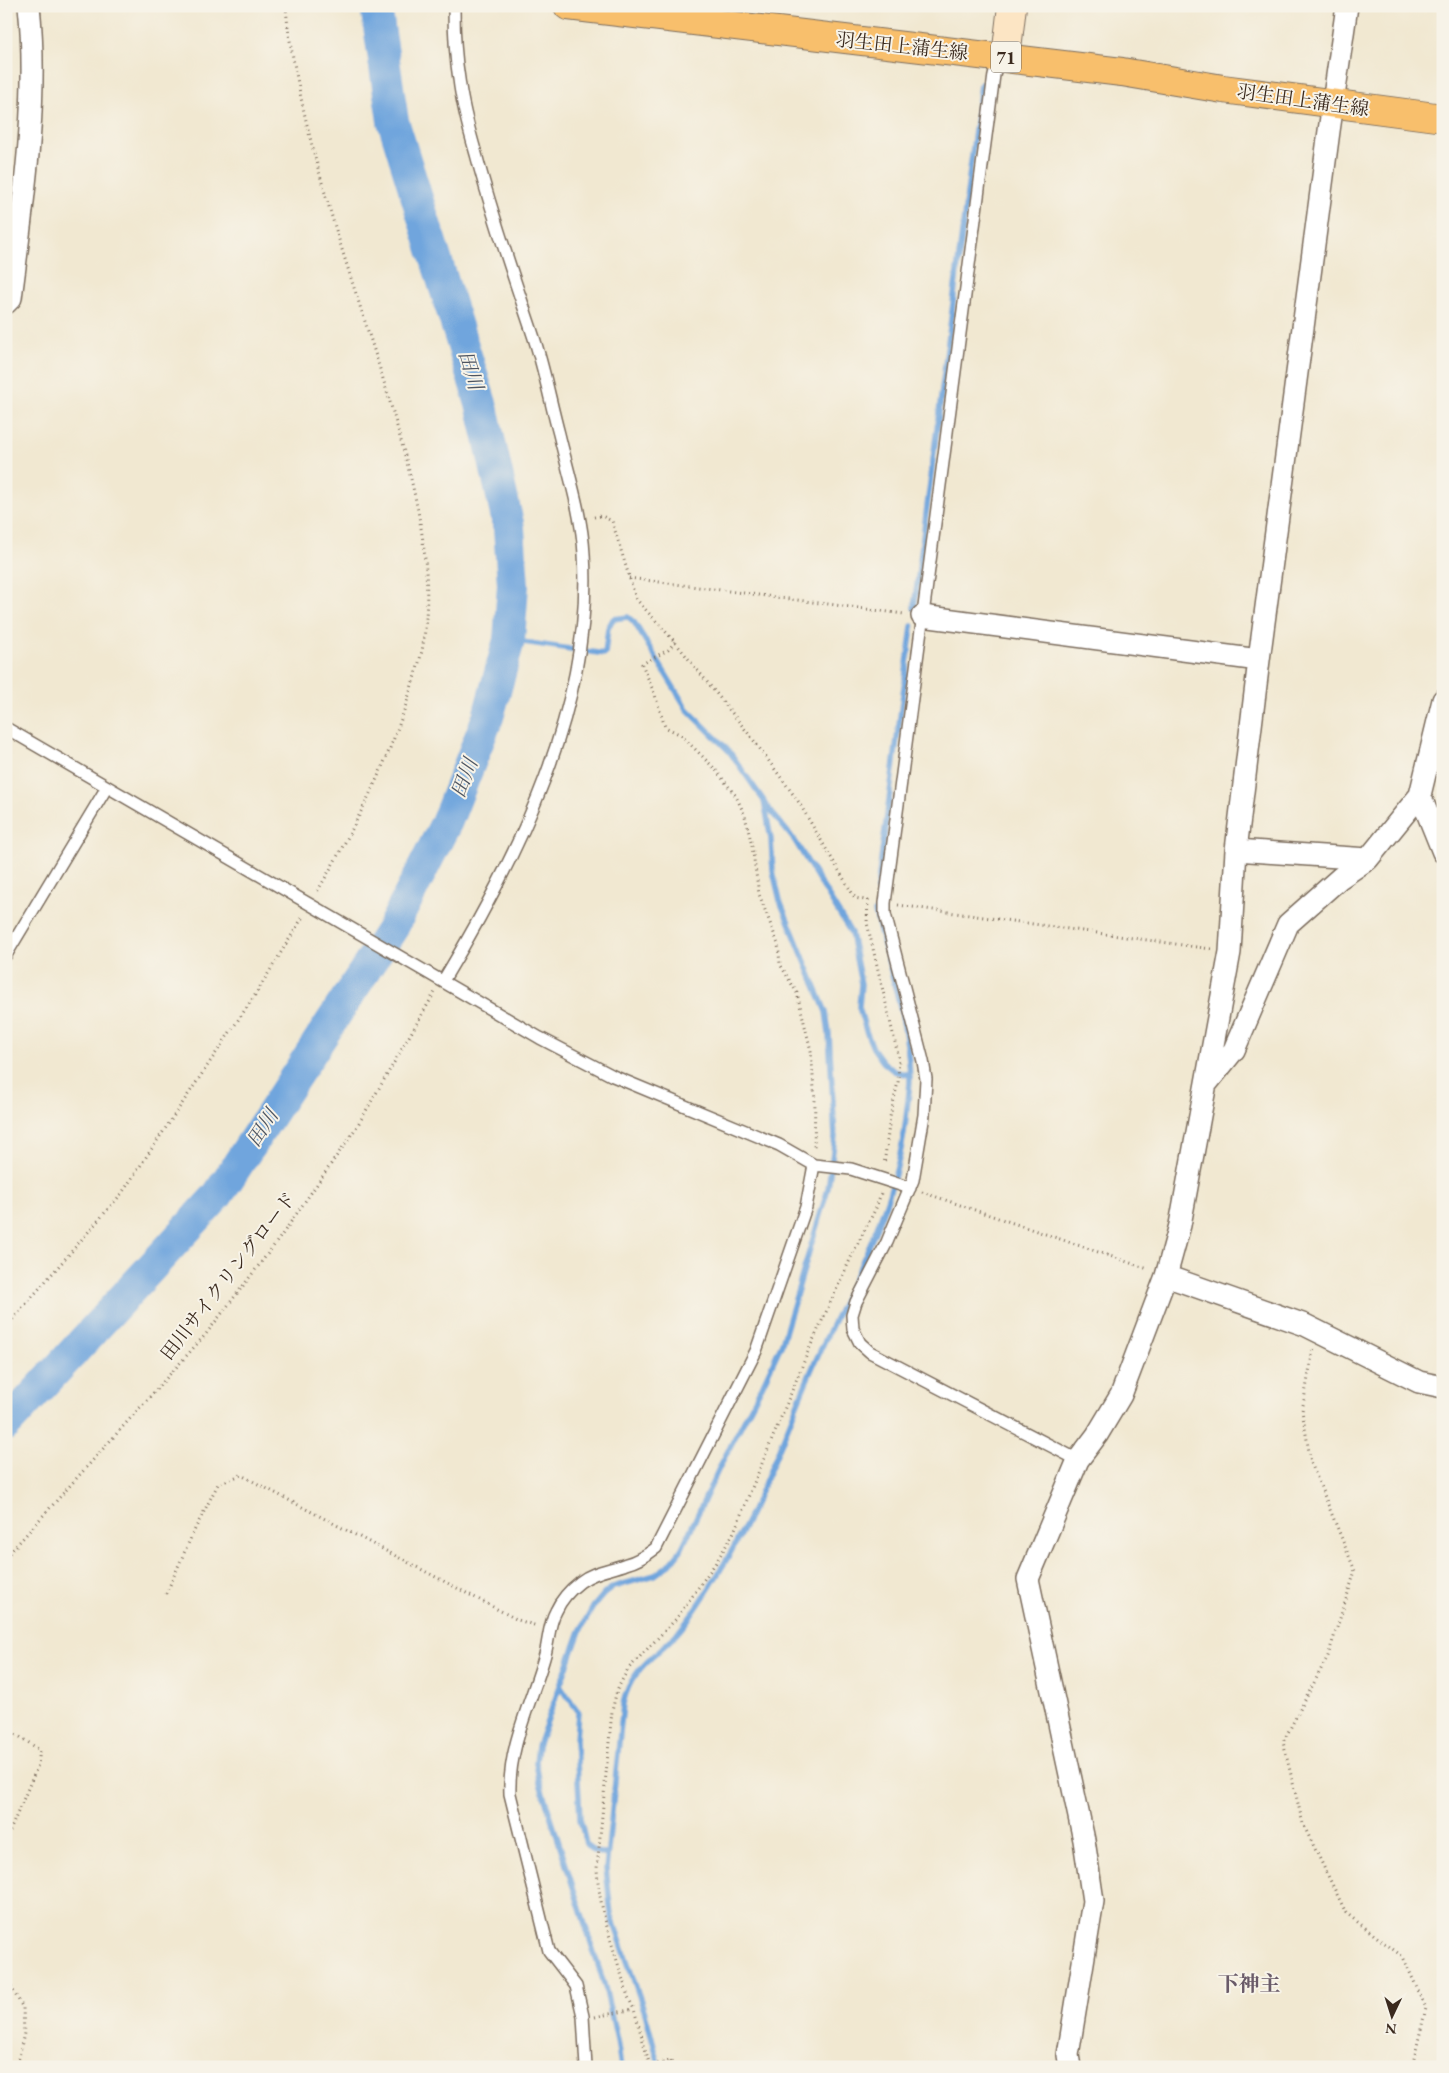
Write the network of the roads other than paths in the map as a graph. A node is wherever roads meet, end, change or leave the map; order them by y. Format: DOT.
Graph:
graph roads {
  1 [pos="28,6"];
  2 [pos="568,6"];
  3 [pos="1012,6"];
  4 [pos="1347,6"];
  5 [pos="454,8"];
  6 [pos="1006,57"];
  7 [pos="1334,104"];
  8 [pos="1443,118"];
  9 [pos="6,303"];
  10 [pos="922,616"];
  11 [pos="1259,660"];
  12 [pos="1443,700"];
  13 [pos="6,728"];
  14 [pos="107,787"];
  15 [pos="1420,795"];
  16 [pos="1236,850"];
  17 [pos="1443,852"];
  18 [pos="1368,859"];
  19 [pos="6,955"];
  20 [pos="439,981"];
  21 [pos="1206,1084"];
  22 [pos="814,1165"];
  23 [pos="895,1183"];
  24 [pos="1166,1276"];
  25 [pos="1443,1387"];
  26 [pos="1078,1460"];
  27 [pos="586,2067"];
  28 [pos="1070,2067"];
  1 -- 9 [label="street"];
  2 -- 6 [label="main road, 羽生田上蒲生線 / 71"];
  3 -- 6 [label="street"];
  4 -- 7 [label="street"];
  5 -- 20 [label="lane"];
  6 -- 7 [label="main road, 羽生田上蒲生線 / 71"];
  6 -- 10 [label="lane"];
  7 -- 8 [label="main road, 羽生田上蒲生線 / 71"];
  7 -- 11 [label="street"];
  10 -- 11 [label="street"];
  10 -- 23 [label="lane"];
  11 -- 16 [label="street"];
  12 -- 15 [label="street"];
  13 -- 14 [label="lane"];
  14 -- 19 [label="lane"];
  14 -- 20 [label="lane"];
  15 -- 17 [label="street"];
  15 -- 18 [label="street"];
  16 -- 18 [label="street"];
  16 -- 21 [label="street"];
  18 -- 21 [label="street"];
  20 -- 22 [label="lane"];
  21 -- 24 [label="street"];
  22 -- 23 [label="lane"];
  22 -- 27 [label="lane"];
  23 -- 26 [label="lane"];
  24 -- 25 [label="street"];
  24 -- 26 [label="street"];
  26 -- 28 [label="street"];
}
